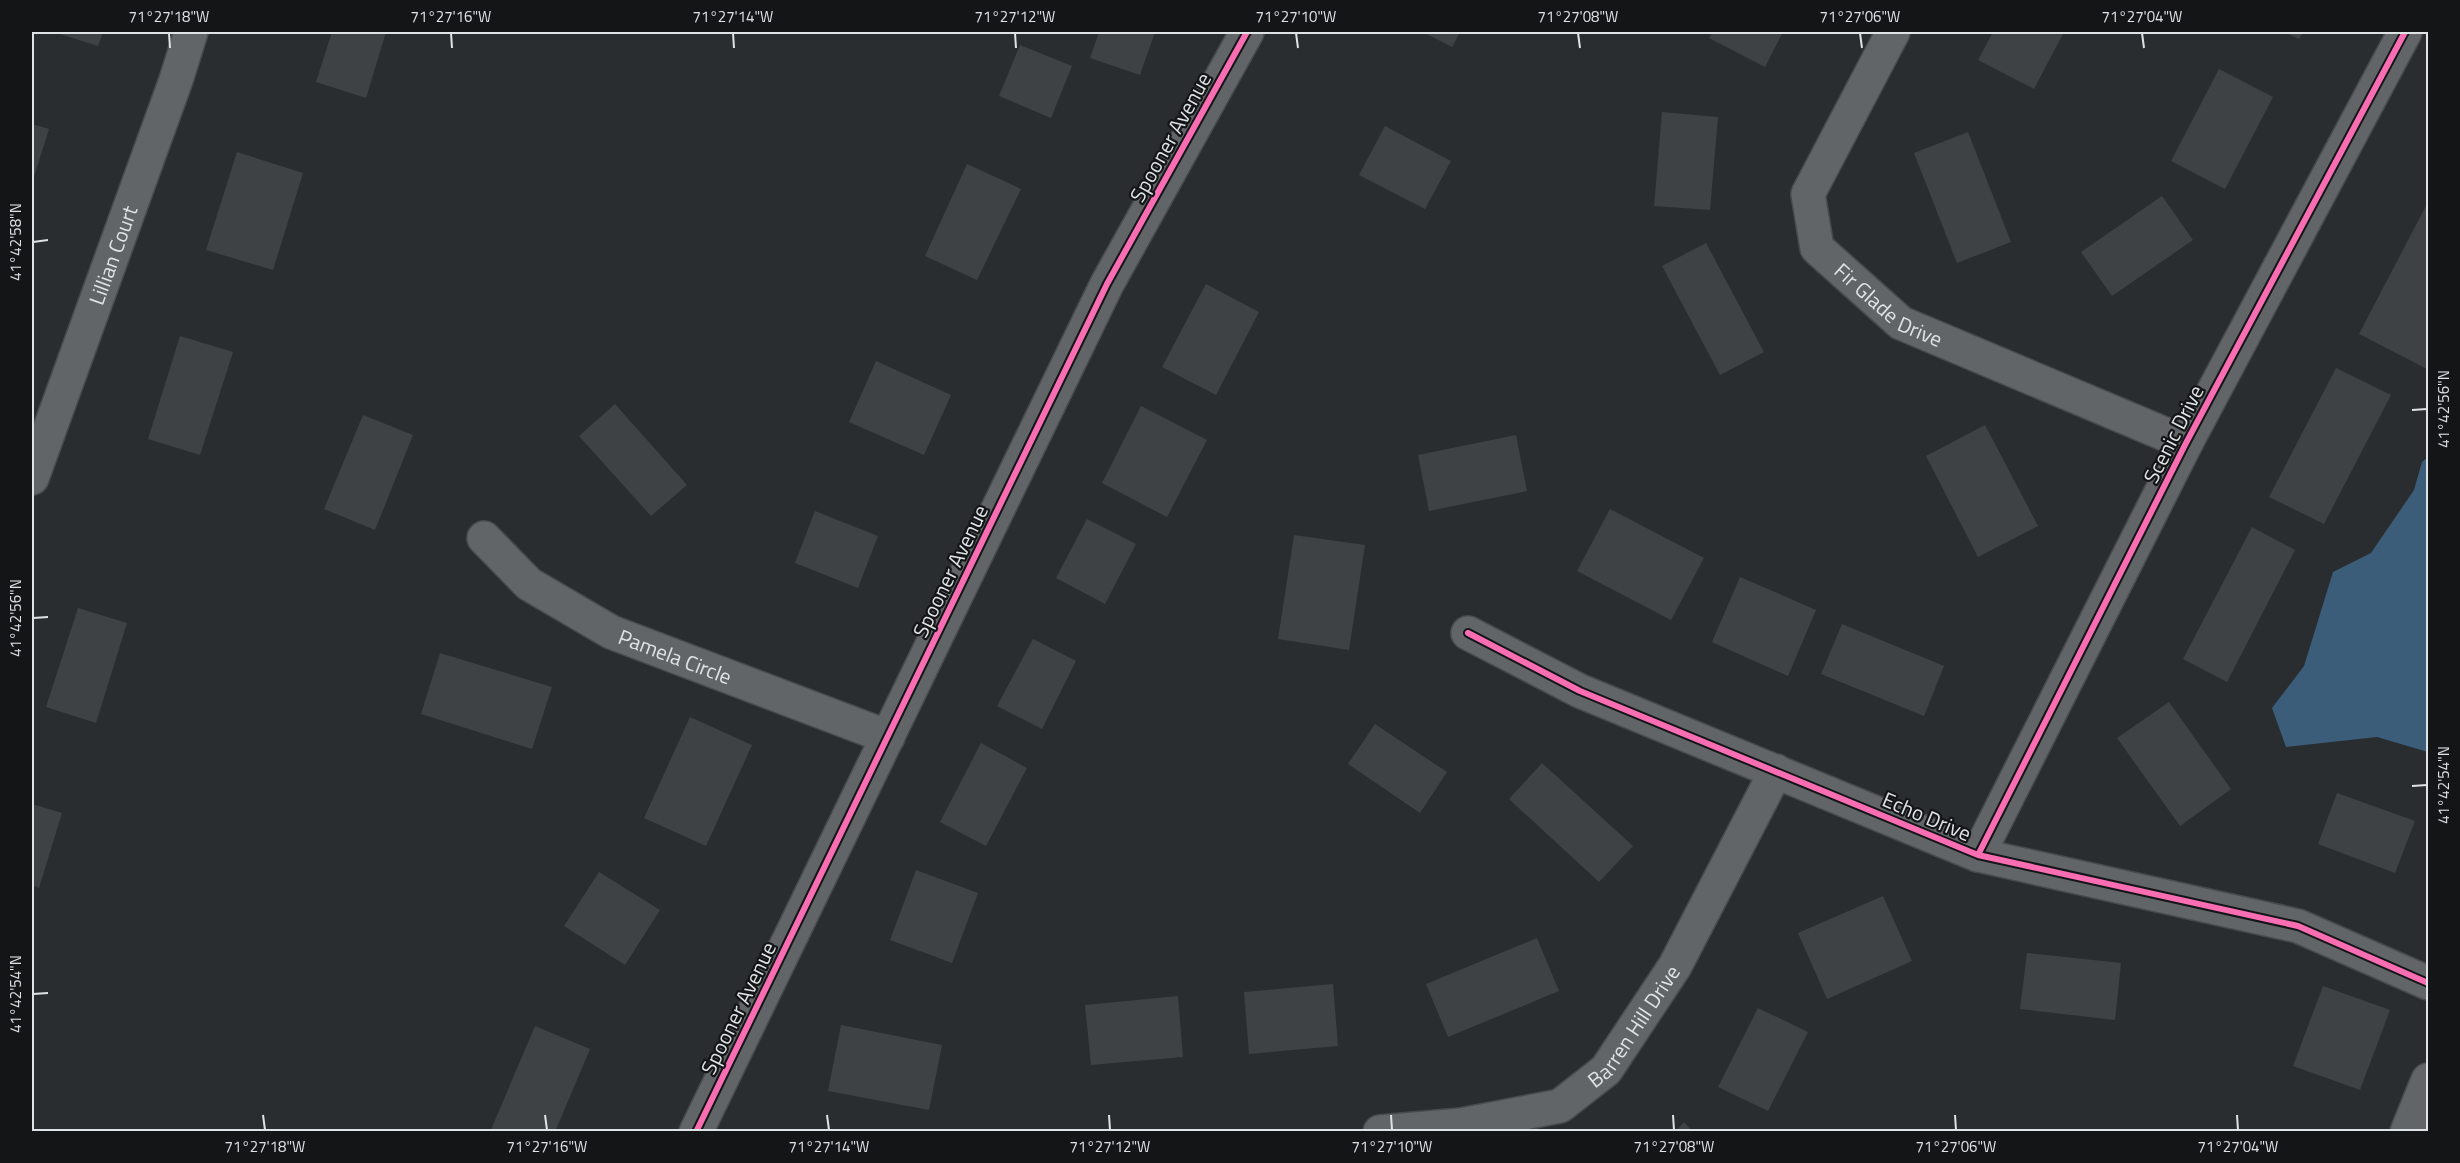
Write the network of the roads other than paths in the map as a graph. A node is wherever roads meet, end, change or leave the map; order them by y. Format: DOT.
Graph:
graph roads {
  1 [pos="191,32"];
  2 [pos="1246,32"];
  3 [pos="1893,32"];
  4 [pos="2405,32"];
  5 [pos="2186,443"];
  6 [pos="32,478"];
  7 [pos="484,538"];
  8 [pos="1468,633"];
  9 [pos="888,737"];
  10 [pos="1776,771"];
  11 [pos="1978,855"];
  12 [pos="2428,983"];
  13 [pos="2428,1080"];
  14 [pos="1460,1128"];
  15 [pos="696,1131"];
  16 [pos="1380,1131"];
  17 [pos="2407,1131"];
  1 -- 6 [label="street, Lillian Court"];
  2 -- 9 [label="street, Spooner Avenue"];
  3 -- 5 [label="street, Fir Glade Drive"];
  4 -- 5 [label="street, Scenic Drive"];
  5 -- 11 [label="street, Scenic Drive"];
  7 -- 9 [label="street, Pamela Circle"];
  8 -- 10 [label="street, Echo Drive"];
  9 -- 15 [label="street, Spooner Avenue"];
  10 -- 11 [label="street, Echo Drive"];
  10 -- 14 [label="street, Barren Hill Drive"];
  11 -- 12 [label="street, Echo Drive"];
  13 -- 17 [label="street"];
  14 -- 16 [label="street, Barren Hill Drive"];
}
